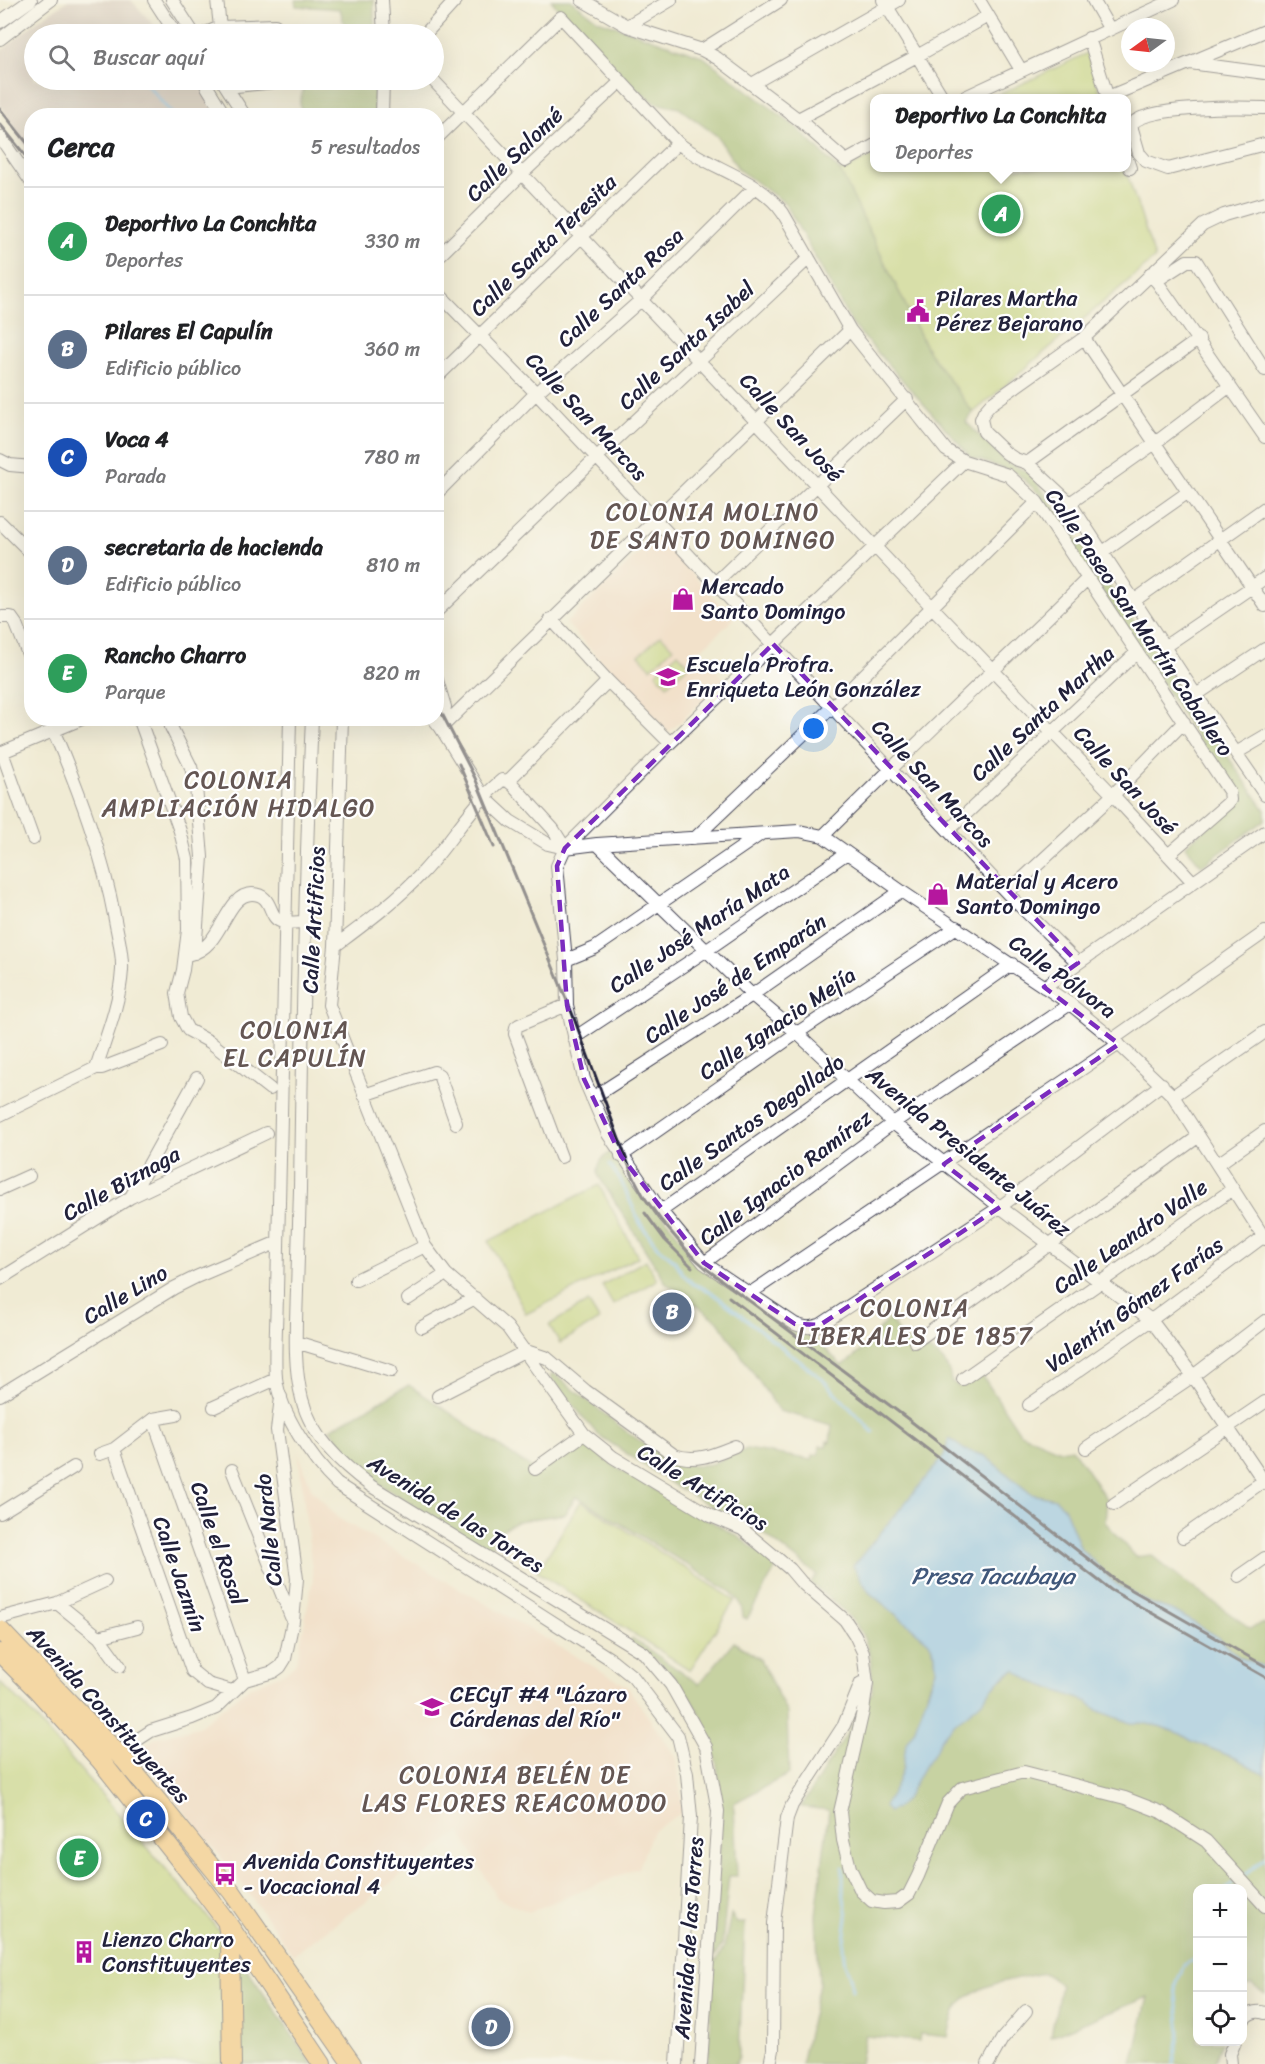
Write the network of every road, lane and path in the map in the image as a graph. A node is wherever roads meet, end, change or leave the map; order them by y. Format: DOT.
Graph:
graph roads {
  1 [pos="31,0"];
  2 [pos="51,0"];
  3 [pos="154,0"];
  4 [pos="172,0"];
  5 [pos="217,0"];
  6 [pos="382,0"];
  7 [pos="456,0"];
  8 [pos="582,0"];
  9 [pos="671,0"];
  10 [pos="781,0"];
  11 [pos="899,0"];
  12 [pos="979,0"];
  13 [pos="1093,0"];
  14 [pos="1173,0"];
  15 [pos="885,4"];
  16 [pos="988,16"];
  17 [pos="0,22"];
  18 [pos="170,24"];
  19 [pos="188,24"];
  20 [pos="220,24"];
  21 [pos="384,24"];
  22 [pos="434,24"];
  23 [pos="627,26"];
  24 [pos="1109,28"];
  25 [pos="1265,31"];
  26 [pos="1089,38"];
  27 [pos="0,39"];
  28 [pos="702,50"];
  29 [pos="917,56"];
  30 [pos="1189,63"];
  31 [pos="1021,70"];
  32 [pos="1265,73"];
  33 [pos="621,81"];
  34 [pos="752,84"];
  35 [pos="209,90"];
  36 [pos="229,90"];
  37 [pos="383,90"];
  38 [pos="443,90"];
  39 [pos="940,94"];
  40 [pos="973,94"];
  41 [pos="1107,94"];
  42 [pos="1117,94"];
  43 [pos="220,108"];
  44 [pos="240,108"];
  45 [pos="382,108"];
  46 [pos="1265,108"];
  47 [pos="464,112"];
  48 [pos="798,119"];
  49 [pos="444,131"];
  50 [pos="0,137"];
  51 [pos="678,143"];
  52 [pos="1265,144"];
  53 [pos="870,148"];
  54 [pos="5,150"];
  55 [pos="24,173"];
  56 [pos="523,173"];
  57 [pos="755,187"];
  58 [pos="1265,203"];
  59 [pos="583,237"];
  60 [pos="444,251"];
  61 [pos="809,258"];
  62 [pos="1154,277"];
  63 [pos="444,299"];
  64 [pos="642,299"];
  65 [pos="850,330"];
  66 [pos="480,335"];
  67 [pos="1084,338"];
  68 [pos="1199,339"];
  69 [pos="700,361"];
  70 [pos="444,370"];
  71 [pos="1265,370"];
  72 [pos="1230,386"];
  73 [pos="536,393"];
  74 [pos="1122,395"];
  75 [pos="907,399"];
  76 [pos="758,422"];
  77 [pos="1265,437"];
  78 [pos="1155,443"];
  79 [pos="597,457"];
  80 [pos="0,460"];
  81 [pos="964,461"];
  82 [pos="1027,463"];
  83 [pos="24,466"];
  84 [pos="817,484"];
  85 [pos="444,486"];
  86 [pos="1187,493"];
  87 [pos="1037,502"];
  88 [pos="1070,503"];
  89 [pos="1265,508"];
  90 [pos="657,520"];
  91 [pos="0,522"];
  92 [pos="1220,539"];
  93 [pos="24,546"];
  94 [pos="875,546"];
  95 [pos="1103,552"];
  96 [pos="1088,578"];
  97 [pos="1265,578"];
  98 [pos="715,583"];
  99 [pos="1252,587"];
  100 [pos="1135,600"];
  101 [pos="444,604"];
  102 [pos="1265,606"];
  103 [pos="932,607"];
  104 [pos="6,617"];
  105 [pos="551,619"];
  106 [pos="24,642"];
  107 [pos="773,644"];
  108 [pos="1164,647"];
  109 [pos="1265,649"];
  110 [pos="1137,652"];
  111 [pos="994,671"];
  112 [pos="609,681"];
  113 [pos="1196,695"];
  114 [pos="832,707"];
  115 [pos="444,717"];
  116 [pos="1184,722"];
  117 [pos="67,726"];
  118 [pos="142,726"];
  119 [pos="171,726"];
  120 [pos="290,726"];
  121 [pos="312,726"];
  122 [pos="342,726"];
  123 [pos="439,726"];
  124 [pos="1052,731"];
  125 [pos="54,732"];
  126 [pos="1265,736"];
  127 [pos="670,743"];
  128 [pos="1,753"];
  129 [pos="1236,753"];
  130 [pos="891,768"];
  131 [pos="508,781"];
  132 [pos="1113,795"];
  133 [pos="1265,795"];
  134 [pos="483,796"];
  135 [pos="949,831"];
  136 [pos="763,832"];
  137 [pos="1265,832"];
  138 [pos="823,836"];
  139 [pos="695,838"];
  140 [pos="33,839"];
  141 [pos="597,844"];
  142 [pos="566,848"];
  143 [pos="847,853"];
  144 [pos="1168,855"];
  145 [pos="1193,882"];
  146 [pos="901,891"];
  147 [pos="1007,893"];
  148 [pos="660,905"];
  149 [pos="285,922"];
  150 [pos="304,922"];
  151 [pos="957,927"];
  152 [pos="1265,932"];
  153 [pos="334,946"];
  154 [pos="707,950"];
  155 [pos="191,953"];
  156 [pos="566,960"];
  157 [pos="1078,963"];
  158 [pos="1012,964"];
  159 [pos="1044,987"];
  160 [pos="752,995"];
  161 [pos="1070,1004"];
  162 [pos="567,1005"];
  163 [pos="1265,1032"];
  164 [pos="797,1033"];
  165 [pos="574,1038"];
  166 [pos="1116,1041"];
  167 [pos="162,1045"];
  168 [pos="96,1068"];
  169 [pos="197,1078"];
  170 [pos="847,1079"];
  171 [pos="1162,1084"];
  172 [pos="270,1089"];
  173 [pos="364,1095"];
  174 [pos="1173,1096"];
  175 [pos="592,1098"];
  176 [pos="0,1115"];
  177 [pos="456,1123"];
  178 [pos="893,1123"];
  179 [pos="1265,1131"];
  180 [pos="266,1133"];
  181 [pos="1199,1136"];
  182 [pos="561,1156"];
  183 [pos="621,1156"];
  184 [pos="944,1164"];
  185 [pos="1218,1164"];
  186 [pos="29,1176"];
  187 [pos="0,1189"];
  188 [pos="1233,1189"];
  189 [pos="131,1197"];
  190 [pos="1000,1207"];
  191 [pos="661,1210"];
  192 [pos="1263,1233"];
  193 [pos="278,1242"];
  194 [pos="1049,1243"];
  195 [pos="425,1246"];
  196 [pos="704,1263"];
  197 [pos="446,1274"];
  198 [pos="0,1279"];
  199 [pos="356,1280"];
  200 [pos="1101,1282"];
  201 [pos="277,1291"];
  202 [pos="297,1293"];
  203 [pos="749,1294"];
  204 [pos="475,1298"];
  205 [pos="408,1299"];
  206 [pos="1151,1320"];
  207 [pos="1265,1321"];
  208 [pos="422,1327"];
  209 [pos="296,1341"];
  210 [pos="915,1342"];
  211 [pos="526,1351"];
  212 [pos="391,1371"];
  213 [pos="1192,1376"];
  214 [pos="276,1379"];
  215 [pos="963,1379"];
  216 [pos="0,1395"];
  217 [pos="438,1396"];
  218 [pos="282,1397"];
  219 [pos="1265,1402"];
  220 [pos="1029,1405"];
  221 [pos="214,1407"];
  222 [pos="176,1415"];
  223 [pos="153,1419"];
  224 [pos="1227,1428"];
  225 [pos="584,1434"];
  226 [pos="735,1446"];
  227 [pos="1086,1448"];
  228 [pos="114,1449"];
  229 [pos="100,1454"];
  230 [pos="74,1467"];
  231 [pos="535,1469"];
  232 [pos="232,1470"];
  233 [pos="1265,1481"];
  234 [pos="1114,1504"];
  235 [pos="0,1513"];
  236 [pos="1183,1537"];
  237 [pos="1265,1558"];
  238 [pos="488,1559"];
  239 [pos="479,1575"];
  240 [pos="1239,1576"];
  241 [pos="105,1581"];
  242 [pos="57,1603"];
  243 [pos="0,1618"];
  244 [pos="293,1621"];
  245 [pos="137,1627"];
  246 [pos="0,1630"];
  247 [pos="99,1638"];
  248 [pos="0,1653"];
  249 [pos="120,1666"];
  250 [pos="866,1668"];
  251 [pos="245,1680"];
  252 [pos="232,1691"];
  253 [pos="117,1753"];
  254 [pos="1265,1906"];
  255 [pos="226,1921"];
  256 [pos="1026,2011"];
  257 [pos="1265,2013"];
  258 [pos="1247,2016"];
  259 [pos="1233,2046"];
  260 [pos="232,2064"];
  261 [pos="322,2064"];
  262 [pos="352,2064"];
  263 [pos="677,2064"];
  264 [pos="701,2064"];
  265 [pos="770,2064"];
  266 [pos="988,2064"];
  267 [pos="1231,2064"];
  1 -- 17 [label="street"];
  2 -- 27 [label="street"];
  3 -- 18 [label="street"];
  4 -- 19 [label="street"];
  5 -- 20 [label="street"];
  6 -- 21 [label="street"];
  7 -- 22 [label="street"];
  8 -- 23 [label="street"];
  9 -- 23 [label="street"];
  10 -- 28 [label="street"];
  11 -- 15 [label="street"];
  12 -- 16 [label="street"];
  13 -- 24 [label="street"];
  14 -- 24 [label="street"];
  15 -- 29 [label="street"];
  15 -- 34 [label="street"];
  16 -- 29 [label="street"];
  16 -- 31 [label="street"];
  23 -- 28 [label="street"];
  24 -- 26 [label="street"];
  25 -- 30 [label="street"];
  26 -- 31 [label="street"];
  26 -- 41 [label="street"];
  28 -- 34 [label="street"];
  29 -- 39 [label="street"];
  29 -- 48 [label="street"];
  30 -- 32 [label="street"];
  30 -- 42 [label="street"];
  31 -- 40 [label="street"];
  33 -- 47 [label="street"];
  33 -- 51 [label="street"];
  33 -- 56 [label="street, Calle Salomé"];
  34 -- 48 [label="street"];
  35 -- 43 [label="street"];
  36 -- 44 [label="street"];
  37 -- 45 [label="street"];
  38 -- 47 [label="street, Calle San José"];
  46 -- 52 [label="street"];
  47 -- 49 [label="street"];
  47 -- 56 [label="street, Calle San José"];
  48 -- 53 [label="street"];
  50 -- 54 [label="street"];
  51 -- 57 [label="street"];
  51 -- 59 [label="street, Calle Santa Teresita"];
  54 -- 55 [label="street"];
  56 -- 59 [label="street, Calle San José"];
  56 -- 60 [label="street, Calle Salomé"];
  57 -- 61 [label="street, Calle Paseo San Martín Caballero"];
  57 -- 64 [label="street, Calle Santa Rosa"];
  58 -- 62 [label="street"];
  59 -- 64 [label="street, Calle San José"];
  59 -- 66 [label="street, Calle Santa Teresita"];
  61 -- 65 [label="street, Calle Paseo San Martín Caballero"];
  61 -- 69 [label="street, Calle Santa Isabel"];
  62 -- 67 [label="street"];
  62 -- 68 [label="street"];
  62 -- 71 [label="street"];
  63 -- 66 [label="street, Calle San Marcos"];
  64 -- 69 [label="street, Calle San José"];
  64 -- 73 [label="street, Calle Santa Rosa"];
  65 -- 75 [label="street, Calle Paseo San Martín Caballero"];
  65 -- 76 [label="street"];
  66 -- 70 [label="street, Calle Santa Teresita"];
  66 -- 73 [label="street, Calle San Marcos"];
  67 -- 74 [label="street"];
  67 -- 82 [label="street"];
  68 -- 72 [label="street"];
  68 -- 74 [label="street"];
  69 -- 76 [label="street, Calle San José"];
  69 -- 79 [label="street, Calle Santa Isabel"];
  72 -- 77 [label="street"];
  72 -- 78 [label="street"];
  73 -- 79 [label="street, Calle San Marcos"];
  73 -- 85 [label="street, Calle Santa Rosa"];
  74 -- 78 [label="street"];
  74 -- 82 [label="street"];
  75 -- 81 [label="street, Calle Paseo San Martín Caballero"];
  75 -- 84 [label="street"];
  76 -- 84 [label="street, Calle San José"];
  76 -- 90 [label="street"];
  78 -- 86 [label="street"];
  78 -- 88 [label="street"];
  79 -- 90 [label="street, Calle San Marcos"];
  79 -- 101 [label="street, Calle Santa Isabel"];
  80 -- 83 [label="street"];
  81 -- 87 [label="street, Calle Paseo San Martín Caballero"];
  81 -- 94 [label="street"];
  82 -- 88 [label="street"];
  84 -- 94 [label="street, Calle San José"];
  84 -- 98 [label="street"];
  86 -- 92 [label="street"];
  86 -- 95 [label="street"];
  87 -- 96 [label="street, Calle Paseo San Martín Caballero"];
  87 -- 103 [label="street"];
  88 -- 95 [label="street"];
  89 -- 92 [label="street"];
  90 -- 98 [label="street, Calle San Marcos"];
  90 -- 105 [label="street"];
  91 -- 93 [label="street"];
  92 -- 99 [label="street"];
  92 -- 100 [label="street"];
  94 -- 103 [label="street, Calle San José"];
  94 -- 107 [label="street"];
  95 -- 100 [label="street"];
  96 -- 110 [label="street, Calle Paseo San Martín Caballero"];
  96 -- 111 [label="street"];
  97 -- 99 [label="street"];
  98 -- 107 [label="street, Calle San Marcos"];
  99 -- 102 [label="street"];
  99 -- 108 [label="street"];
  100 -- 108 [label="street"];
  103 -- 111 [label="street, Calle San José"];
  103 -- 114 [label="street"];
  104 -- 106 [label="street"];
  105 -- 112 [label="street"];
  105 -- 115 [label="street"];
  107 -- 114 [label="street, Calle San Marcos"];
  107 -- 127 [label="street"];
  108 -- 113 [label="street"];
  109 -- 113 [label="street"];
  110 -- 116 [label="street, Calle Paseo San Martín Caballero"];
  110 -- 124 [label="street, Calle Santa Martha"];
  111 -- 124 [label="street, Calle San José"];
  111 -- 130 [label="street"];
  112 -- 127 [label="street"];
  112 -- 131 [label="street"];
  113 -- 129 [label="street"];
  114 -- 130 [label="street, Calle San Marcos"];
  114 -- 139 [label="street"];
  116 -- 132 [label="street"];
  116 -- 144 [label="street, Calle Paseo San Martín Caballero"];
  117 -- 125 [label="street"];
  118 -- 155 [label="street"];
  119 -- 155 [label="street"];
  120 -- 149 [label="street, Avenida de las Torres"];
  121 -- 150 [label="street, Avenida de las Torres"];
  122 -- 153 [label="street, Calle Artificios"];
  123 -- 134 [label="street"];
  124 -- 132 [label="street, Calle San José"];
  124 -- 135 [label="street, Calle Santa Martha"];
  125 -- 128 [label="street"];
  125 -- 168 [label="street"];
  126 -- 129 [label="street"];
  127 -- 142 [label="street"];
  128 -- 140 [label="street"];
  129 -- 133 [label="street"];
  130 -- 135 [label="street, Calle San Marcos"];
  130 -- 138 [label="street"];
  131 -- 134 [label="street"];
  131 -- 142 [label="street"];
  132 -- 144 [label="street, Calle San José"];
  132 -- 147 [label="street"];
  134 -- 142 [label="street"];
  134 -- 153 [label="street"];
  135 -- 147 [label="street, Calle San Marcos"];
  136 -- 138 [label="street, Calle Pólvora"];
  136 -- 139 [label="street, Calle Pólvora"];
  136 -- 148 [label="street"];
  137 -- 145 [label="street"];
  138 -- 143 [label="street, Calle Pólvora"];
  139 -- 141 [label="street, Calle Pólvora"];
  141 -- 142 [label="street, Calle Pólvora"];
  141 -- 148 [label="street, Avenida Presidente Juárez"];
  142 -- 156 [label="street"];
  143 -- 146 [label="street, Calle Pólvora"];
  143 -- 154 [label="street, Calle José María Mata"];
  144 -- 145 [label="street, Calle San José"];
  145 -- 157 [label="street"];
  146 -- 151 [label="street, Calle Pólvora"];
  146 -- 160 [label="street, Calle José de Emparán"];
  147 -- 157 [label="street, Calle San Marcos"];
  148 -- 154 [label="street, Avenida Presidente Juárez"];
  148 -- 156 [label="street"];
  149 -- 150 [label="street"];
  149 -- 155 [label="street"];
  149 -- 193 [label="street, Avenida de las Torres"];
  150 -- 202 [label="street, Avenida de las Torres"];
  151 -- 158 [label="street, Calle Pólvora"];
  151 -- 164 [label="street, Calle Ignacio Mejía"];
  152 -- 166 [label="street"];
  153 -- 173 [label="street, Calle Artificios"];
  154 -- 160 [label="street, Avenida Presidente Juárez"];
  154 -- 165 [label="street, Calle José María Mata"];
  155 -- 172 [label="street"];
  156 -- 162 [label="street"];
  157 -- 159 [label="street"];
  158 -- 159 [label="street, Calle Pólvora"];
  158 -- 170 [label="street, Calle Santos Degollado"];
  159 -- 161 [label="street, Calle Pólvora"];
  160 -- 164 [label="street, Avenida Presidente Juárez"];
  160 -- 175 [label="street, Calle José de Emparán"];
  161 -- 166 [label="street, Calle Pólvora"];
  161 -- 178 [label="street, Calle Ignacio Ramírez"];
  162 -- 165 [label="street"];
  162 -- 182 [label="street"];
  163 -- 174 [label="street"];
  164 -- 170 [label="street, Avenida Presidente Juárez"];
  164 -- 183 [label="street, Calle Ignacio Mejía"];
  165 -- 175 [label="street"];
  166 -- 171 [label="street, Calle Pólvora"];
  166 -- 184 [label="street"];
  167 -- 168 [label="street"];
  168 -- 176 [label="street"];
  169 -- 189 [label="street"];
  170 -- 178 [label="street, Avenida Presidente Juárez"];
  170 -- 191 [label="street, Calle Santos Degollado"];
  171 -- 174 [label="street, Calle Pólvora"];
  171 -- 190 [label="street"];
  173 -- 177 [label="street"];
  173 -- 195 [label="street, Calle Artificios"];
  174 -- 181 [label="street, Calle Pólvora"];
  175 -- 183 [label="street"];
  178 -- 184 [label="street, Avenida Presidente Juárez"];
  178 -- 196 [label="street, Calle Ignacio Ramírez"];
  179 -- 185 [label="street"];
  180 -- 189 [label="street, Calle Biznaga"];
  181 -- 185 [label="street, Calle Pólvora"];
  181 -- 194 [label="street"];
  183 -- 191 [label="street"];
  184 -- 190 [label="street, Avenida Presidente Juárez"];
  184 -- 203 [label="street"];
  185 -- 188 [label="street, Calle Pólvora"];
  186 -- 187 [label="street"];
  188 -- 192 [label="street, Calle Pólvora"];
  188 -- 200 [label="street, Calle Leandro Valle"];
  189 -- 198 [label="street, Calle Biznaga"];
  190 -- 194 [label="street, Avenida Presidente Juárez"];
  190 -- 203 [label="street"];
  191 -- 196 [label="street"];
  192 -- 206 [label="street, Valentín Gómez Farías"];
  193 -- 201 [label="street, Avenida de las Torres"];
  193 -- 216 [label="street, Calle Lino"];
  194 -- 200 [label="street, Avenida Presidente Juárez"];
  194 -- 210 [label="street"];
  195 -- 197 [label="street, Calle Artificios"];
  195 -- 199 [label="street"];
  196 -- 203 [label="street"];
  197 -- 204 [label="street, Calle Artificios"];
  197 -- 205 [label="street"];
  200 -- 206 [label="street, Avenida Presidente Juárez"];
  200 -- 215 [label="street, Calle Leandro Valle"];
  201 -- 202 [label="street"];
  201 -- 214 [label="street, Avenida de las Torres"];
  202 -- 209 [label="street, Avenida de las Torres"];
  204 -- 208 [label="street"];
  204 -- 211 [label="street, Calle Artificios"];
  206 -- 213 [label="street, Avenida Presidente Juárez"];
  206 -- 220 [label="street, Valentín Gómez Farías"];
  207 -- 213 [label="street"];
  209 -- 212 [label="street"];
  209 -- 238 [label="street, Avenida de las Torres"];
  211 -- 217 [label="street"];
  211 -- 225 [label="street, Calle Artificios"];
  211 -- 226 [label="street, Calle Artificios"];
  213 -- 224 [label="street, Avenida Presidente Juárez"];
  213 -- 227 [label="street"];
  214 -- 218 [label="street, Avenida de las Torres"];
  214 -- 221 [label="street"];
  218 -- 239 [label="street, Avenida de las Torres"];
  218 -- 244 [label="street, Calle Nardo"];
  219 -- 224 [label="street"];
  222 -- 223 [label="street"];
  223 -- 228 [label="street"];
  223 -- 251 [label="street, Calle el Rosal"];
  224 -- 233 [label="street, Avenida Presidente Juárez"];
  224 -- 234 [label="street"];
  225 -- 231 [label="street"];
  225 -- 250 [label="street, Calle Artificios"];
  228 -- 229 [label="street"];
  228 -- 252 [label="street, Calle Jazmín"];
  230 -- 235 [label="street"];
  232 -- 244 [label="street"];
  233 -- 236 [label="street"];
  237 -- 240 [label="street"];
  238 -- 239 [label="street"];
  238 -- 264 [label="street, Avenida de las Torres"];
  239 -- 263 [label="street, Avenida de las Torres"];
  241 -- 242 [label="street"];
  242 -- 243 [label="street"];
  242 -- 247 [label="street"];
  244 -- 251 [label="street, Calle Nardo"];
  245 -- 247 [label="street"];
  246 -- 253 [label="highway, Avenida Constituyentes"];
  247 -- 249 [label="street"];
  248 -- 255 [label="highway, Avenida Constituyentes"];
  250 -- 254 [label="street, Calle Artificios"];
  250 -- 265 [label="street"];
  251 -- 252 [label="street"];
  252 -- 253 [label="street"];
  253 -- 262 [label="highway, Avenida Constituyentes"];
  255 -- 260 [label="highway"];
  255 -- 261 [label="highway, Avenida Constituyentes"];
  256 -- 266 [label="street"];
  257 -- 258 [label="street"];
  259 -- 267 [label="street"];
}
